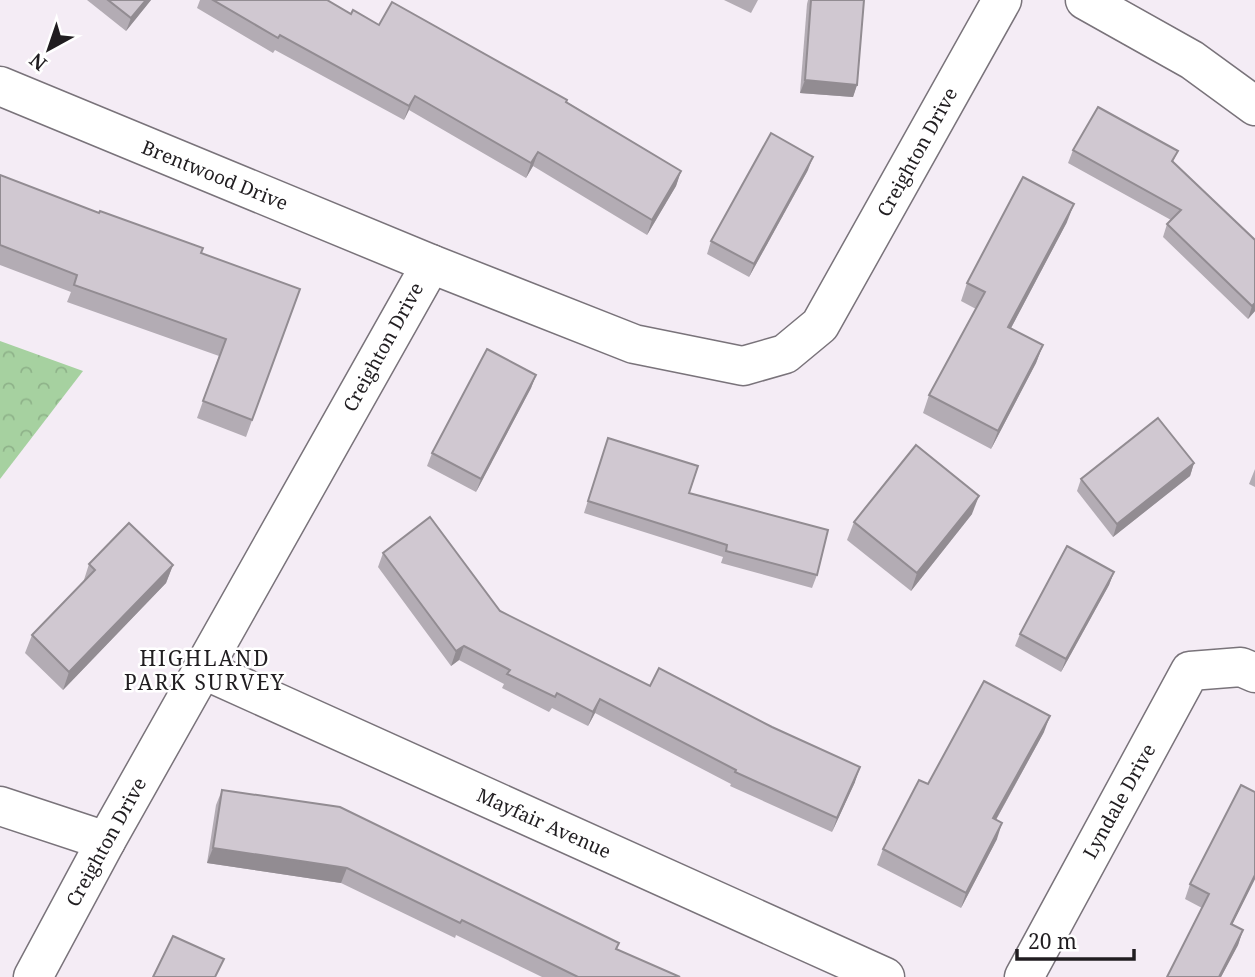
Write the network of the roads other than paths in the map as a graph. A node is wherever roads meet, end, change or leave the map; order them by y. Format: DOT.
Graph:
graph roads {
  1 [pos="1002,0"];
  2 [pos="1085,0"];
  3 [pos="0,86"];
  4 [pos="1255,106"];
  5 [pos="430,264"];
  6 [pos="202,668"];
  7 [pos="1248,670"];
  8 [pos="0,806"];
  9 [pos="106,841"];
  10 [pos="33,977"];
  11 [pos="885,977"];
  12 [pos="1024,977"];
  1 -- 5 [label="street, Creighton Drive"];
  2 -- 4 [label="street"];
  3 -- 5 [label="street, Brentwood Drive"];
  5 -- 6 [label="street, Creighton Drive"];
  6 -- 9 [label="street, Creighton Drive"];
  6 -- 11 [label="street, Mayfair Avenue"];
  7 -- 12 [label="street, Lyndale Drive"];
  8 -- 9 [label="street"];
  9 -- 10 [label="street, Creighton Drive"];
}
